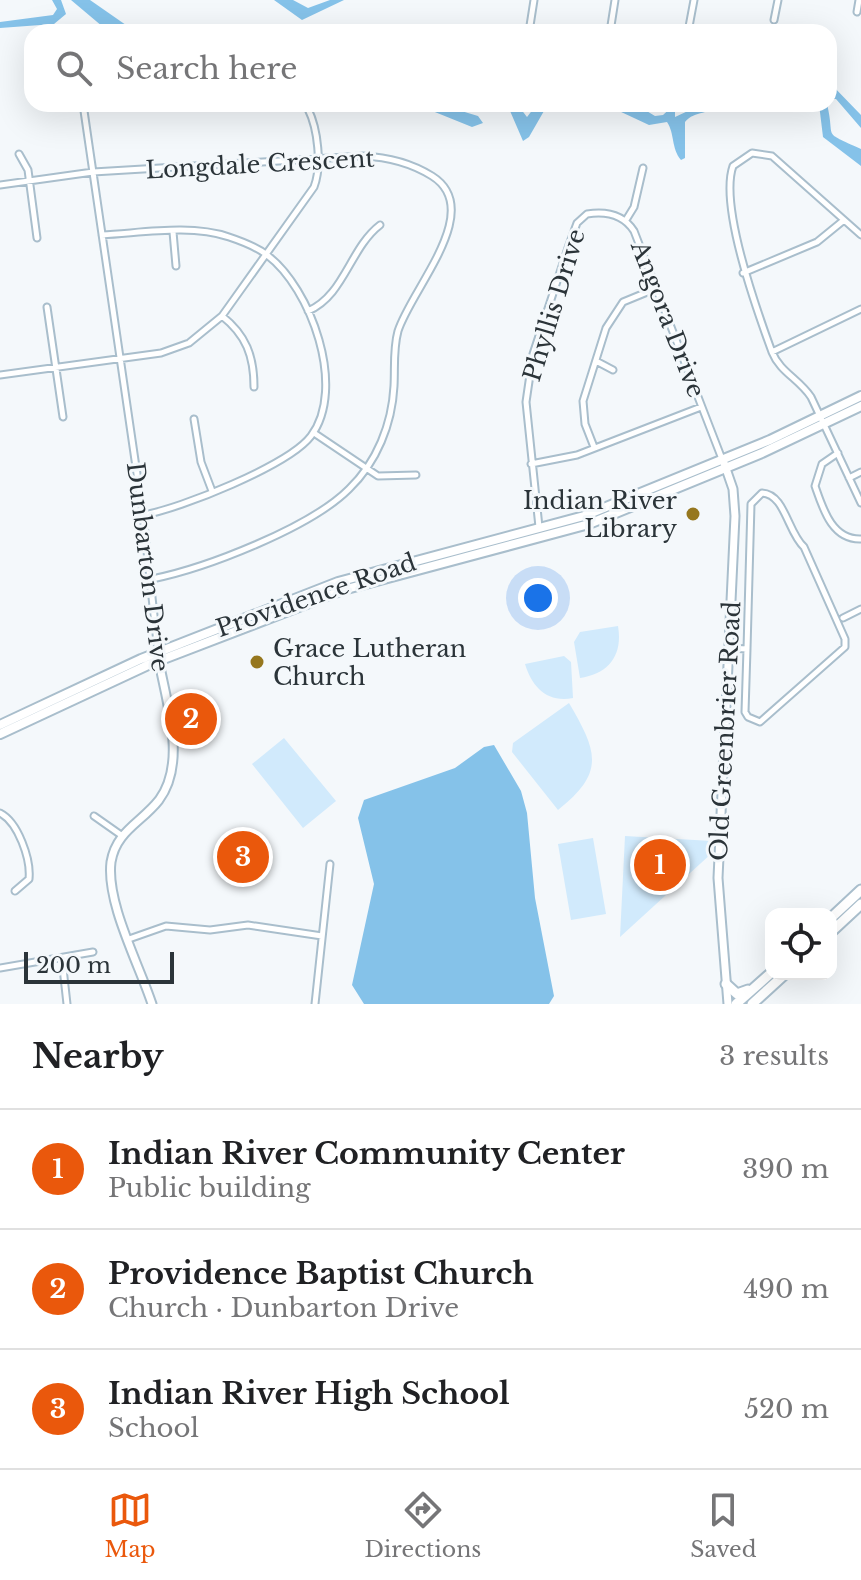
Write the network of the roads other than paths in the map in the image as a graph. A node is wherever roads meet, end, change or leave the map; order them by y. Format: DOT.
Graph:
graph roads {
  1 [pos="534,0"];
  2 [pos="615,0"];
  3 [pos="694,0"];
  4 [pos="778,0"];
  5 [pos="859,0"];
  6 [pos="857,12"];
  7 [pos="774,20"];
  8 [pos="530,24"];
  9 [pos="611,24"];
  10 [pos="690,24"];
  11 [pos="84,112"];
  12 [pos="309,112"];
  13 [pos="19,154"];
  14 [pos="316,159"];
  15 [pos="643,168"];
  16 [pos="93,172"];
  17 [pos="29,181"];
  18 [pos="0,185"];
  19 [pos="583,215"];
  20 [pos="626,220"];
  21 [pos="844,220"];
  22 [pos="380,225"];
  23 [pos="173,232"];
  24 [pos="102,235"];
  25 [pos="861,235"];
  26 [pos="37,238"];
  27 [pos="267,254"];
  28 [pos="176,266"];
  29 [pos="743,273"];
  30 [pos="657,288"];
  31 [pos="47,307"];
  32 [pos="861,309"];
  33 [pos="308,311"];
  34 [pos="222,316"];
  35 [pos="772,352"];
  36 [pos="121,359"];
  37 [pos="596,361"];
  38 [pos="56,368"];
  39 [pos="613,370"];
  40 [pos="0,375"];
  41 [pos="254,387"];
  42 [pos="861,396"];
  43 [pos="861,406"];
  44 [pos="701,407"];
  45 [pos="63,417"];
  46 [pos="194,419"];
  47 [pos="822,420"];
  48 [pos="314,433"];
  49 [pos="594,447"];
  50 [pos="838,453"];
  51 [pos="531,464"];
  52 [pos="724,464"];
  53 [pos="367,468"];
  54 [pos="861,472"];
  55 [pos="416,475"];
  56 [pos="849,478"];
  57 [pos="212,491"];
  58 [pos="861,503"];
  59 [pos="143,515"];
  60 [pos="538,535"];
  61 [pos="861,539"];
  62 [pos="152,579"];
  63 [pos="861,609"];
  64 [pos="843,618"];
  65 [pos="729,648"];
  66 [pos="747,649"];
  67 [pos="158,656"];
  68 [pos="0,725"];
  69 [pos="0,734"];
  70 [pos="0,813"];
  71 [pos="94,816"];
  72 [pos="121,835"];
  73 [pos="330,864"];
  74 [pos="861,890"];
  75 [pos="15,891"];
  76 [pos="861,904"];
  77 [pos="837,912"];
  78 [pos="837,926"];
  79 [pos="322,936"];
  80 [pos="129,939"];
  81 [pos="93,952"];
  82 [pos="62,959"];
  83 [pos="0,968"];
  84 [pos="765,978"];
  85 [pos="778,980"];
  86 [pos="726,984"];
  87 [pos="755,987"];
  88 [pos="67,1004"];
  89 [pos="152,1004"];
  90 [pos="315,1004"];
  91 [pos="728,1004"];
  92 [pos="736,1004"];
  93 [pos="752,1004"];
  1 -- 8 [label="street"];
  2 -- 9 [label="street"];
  3 -- 10 [label="street"];
  4 -- 7 [label="street"];
  5 -- 6 [label="street"];
  11 -- 16 [label="street, Dunbarton Drive"];
  12 -- 14 [label="street"];
  13 -- 17 [label="street"];
  14 -- 16 [label="street, Longdale Crescent"];
  14 -- 27 [label="street"];
  14 -- 53 [label="street, Longdale Crescent"];
  15 -- 20 [label="street"];
  16 -- 17 [label="street, Longdale Crescent"];
  16 -- 24 [label="street, Dunbarton Drive"];
  17 -- 18 [label="street, Longdale Crescent"];
  17 -- 26 [label="street"];
  19 -- 20 [label="street, Angora Drive"];
  19 -- 51 [label="street, Phyllis Drive"];
  20 -- 30 [label="street, Angora Drive"];
  21 -- 25 [label="street"];
  21 -- 29 [label="street"];
  21 -- 29 [label="street"];
  22 -- 33 [label="street"];
  23 -- 24 [label="street"];
  23 -- 27 [label="street"];
  23 -- 28 [label="street"];
  24 -- 36 [label="street, Dunbarton Drive"];
  27 -- 33 [label="street"];
  27 -- 34 [label="street"];
  29 -- 35 [label="street"];
  30 -- 37 [label="street"];
  30 -- 44 [label="street, Angora Drive"];
  31 -- 38 [label="street"];
  32 -- 35 [label="street"];
  33 -- 48 [label="street"];
  34 -- 36 [label="street"];
  34 -- 41 [label="street"];
  35 -- 47 [label="street"];
  36 -- 38 [label="street"];
  36 -- 59 [label="street, Dunbarton Drive"];
  37 -- 39 [label="street"];
  37 -- 49 [label="street"];
  38 -- 40 [label="street"];
  38 -- 45 [label="street"];
  42 -- 47 [label="main road, Providence Road"];
  43 -- 47 [label="main road, Providence Road"];
  44 -- 49 [label="street"];
  44 -- 52 [label="street, Angora Drive"];
  46 -- 57 [label="street"];
  47 -- 50 [label="street"];
  47 -- 52 [label="main road, Providence Road"];
  48 -- 53 [label="street"];
  48 -- 57 [label="street"];
  49 -- 51 [label="street"];
  50 -- 56 [label="street"];
  50 -- 61 [label="street"];
  51 -- 60 [label="street, Phyllis Drive"];
  52 -- 60 [label="main road, Providence Road"];
  52 -- 65 [label="street, Old Greenbrier Road"];
  53 -- 55 [label="street"];
  53 -- 62 [label="street, Longdale Crescent"];
  54 -- 56 [label="street"];
  56 -- 58 [label="street"];
  57 -- 59 [label="street"];
  59 -- 62 [label="street, Dunbarton Drive"];
  60 -- 67 [label="main road, Providence Road"];
  62 -- 67 [label="street, Dunbarton Drive"];
  63 -- 64 [label="street"];
  65 -- 66 [label="street"];
  65 -- 86 [label="street, Old Greenbrier Road"];
  66 -- 66 [label="street"];
  67 -- 68 [label="main road, Providence Road"];
  67 -- 69 [label="main road, Providence Road"];
  67 -- 72 [label="street, Dunbarton Drive"];
  70 -- 75 [label="street"];
  71 -- 72 [label="street"];
  72 -- 80 [label="street"];
  73 -- 79 [label="street"];
  74 -- 77 [label="main road"];
  76 -- 78 [label="main road"];
  79 -- 80 [label="street"];
  79 -- 90 [label="street"];
  80 -- 89 [label="street"];
  81 -- 82 [label="street"];
  82 -- 83 [label="street"];
  82 -- 88 [label="street"];
  84 -- 87 [label="main road"];
  85 -- 93 [label="main road"];
  86 -- 87 [label="main road"];
  86 -- 91 [label="street, Old Greenbrier Road"];
  87 -- 92 [label="main road"];
}
